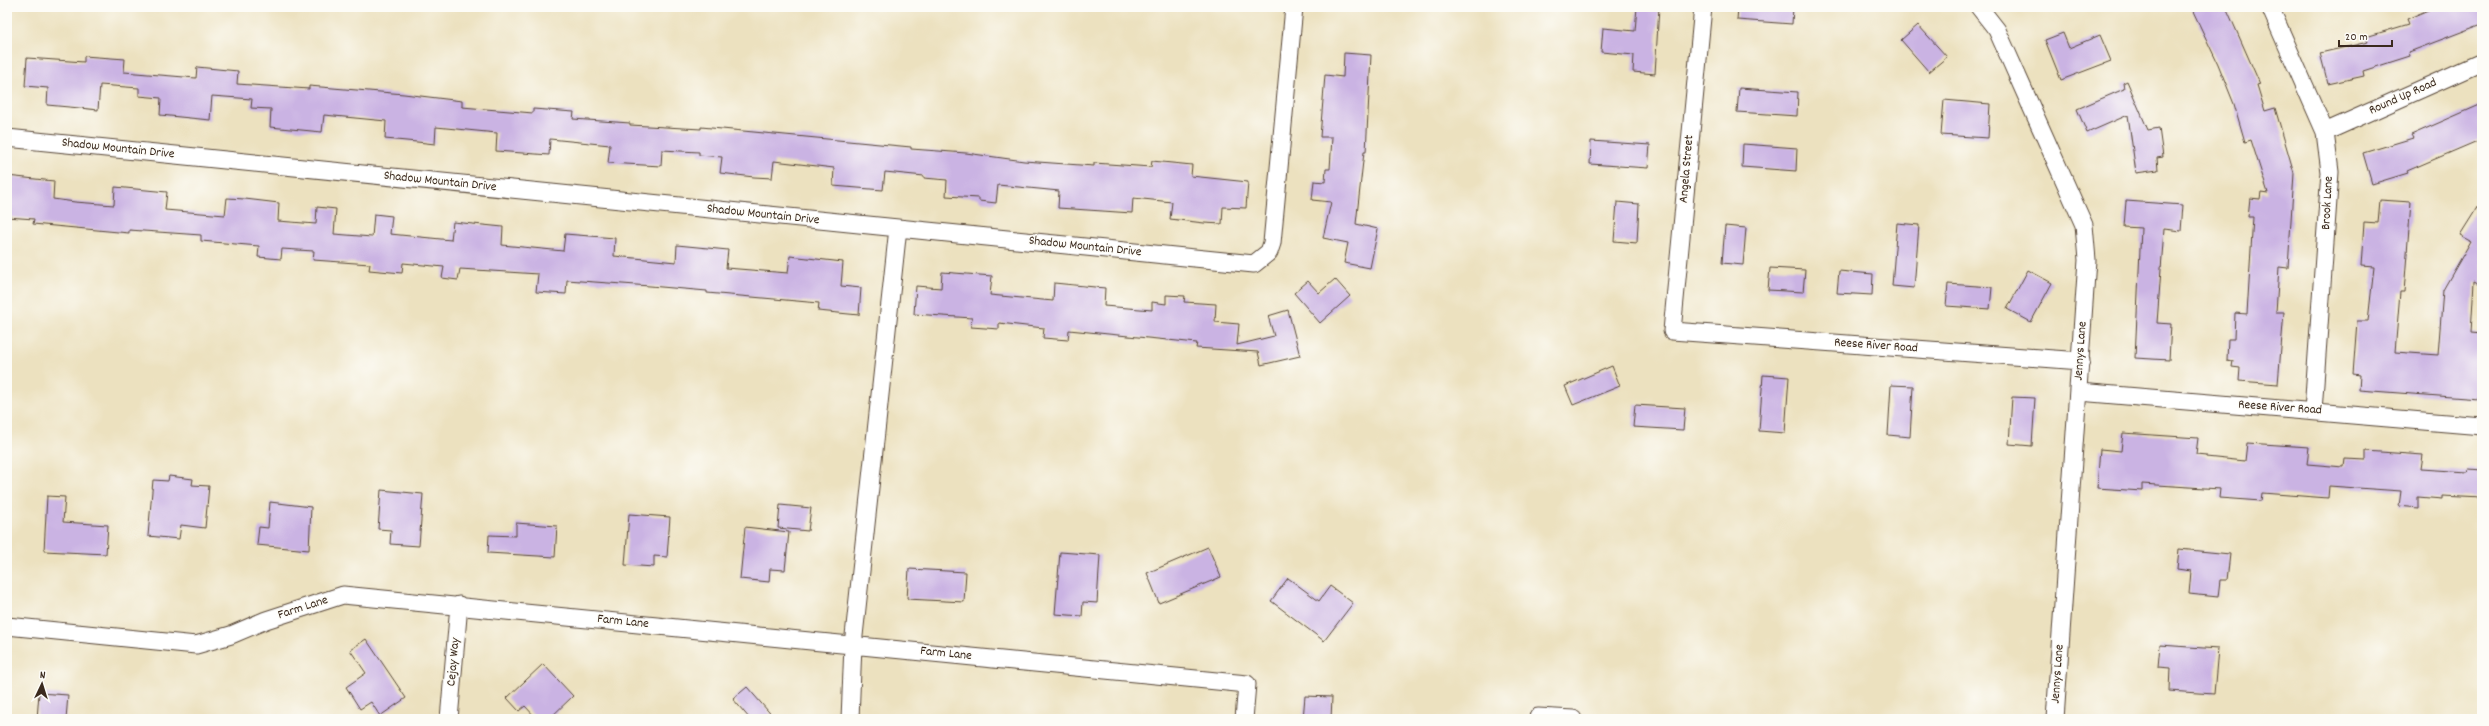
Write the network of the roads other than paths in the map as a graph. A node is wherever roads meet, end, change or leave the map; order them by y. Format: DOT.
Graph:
graph roads {
  1 [pos="1294,7"];
  2 [pos="1703,7"];
  3 [pos="1979,7"];
  4 [pos="2270,7"];
  5 [pos="2482,62"];
  6 [pos="2325,132"];
  7 [pos="7,138"];
  8 [pos="898,228"];
  9 [pos="1672,331"];
  10 [pos="2081,360"];
  11 [pos="2079,392"];
  12 [pos="2313,411"];
  13 [pos="2482,426"];
  14 [pos="459,605"];
  15 [pos="7,626"];
  16 [pos="853,645"];
  17 [pos="1538,717"];
  18 [pos="449,719"];
  19 [pos="850,719"];
  20 [pos="1244,719"];
  21 [pos="1573,719"];
  22 [pos="2055,719"];
  1 -- 8 [label="street, Shadow Mountain Drive"];
  2 -- 9 [label="street, Angela Street"];
  3 -- 10 [label="street, Jennys Lane"];
  4 -- 6 [label="street, Brook Lane"];
  5 -- 6 [label="street, Round Up Road"];
  6 -- 12 [label="street, Brook Lane"];
  7 -- 8 [label="street, Shadow Mountain Drive"];
  8 -- 16 [label="street"];
  9 -- 10 [label="street, Reese River Road"];
  10 -- 11 [label="street, Jennys Lane"];
  11 -- 12 [label="street, Reese River Road"];
  11 -- 22 [label="street, Jennys Lane"];
  12 -- 13 [label="street, Reese River Road"];
  14 -- 15 [label="street, Farm Lane"];
  14 -- 16 [label="street, Farm Lane"];
  14 -- 18 [label="street, Cejay Way"];
  16 -- 19 [label="street"];
  16 -- 20 [label="street, Farm Lane"];
  17 -- 21 [label="street"];
}
